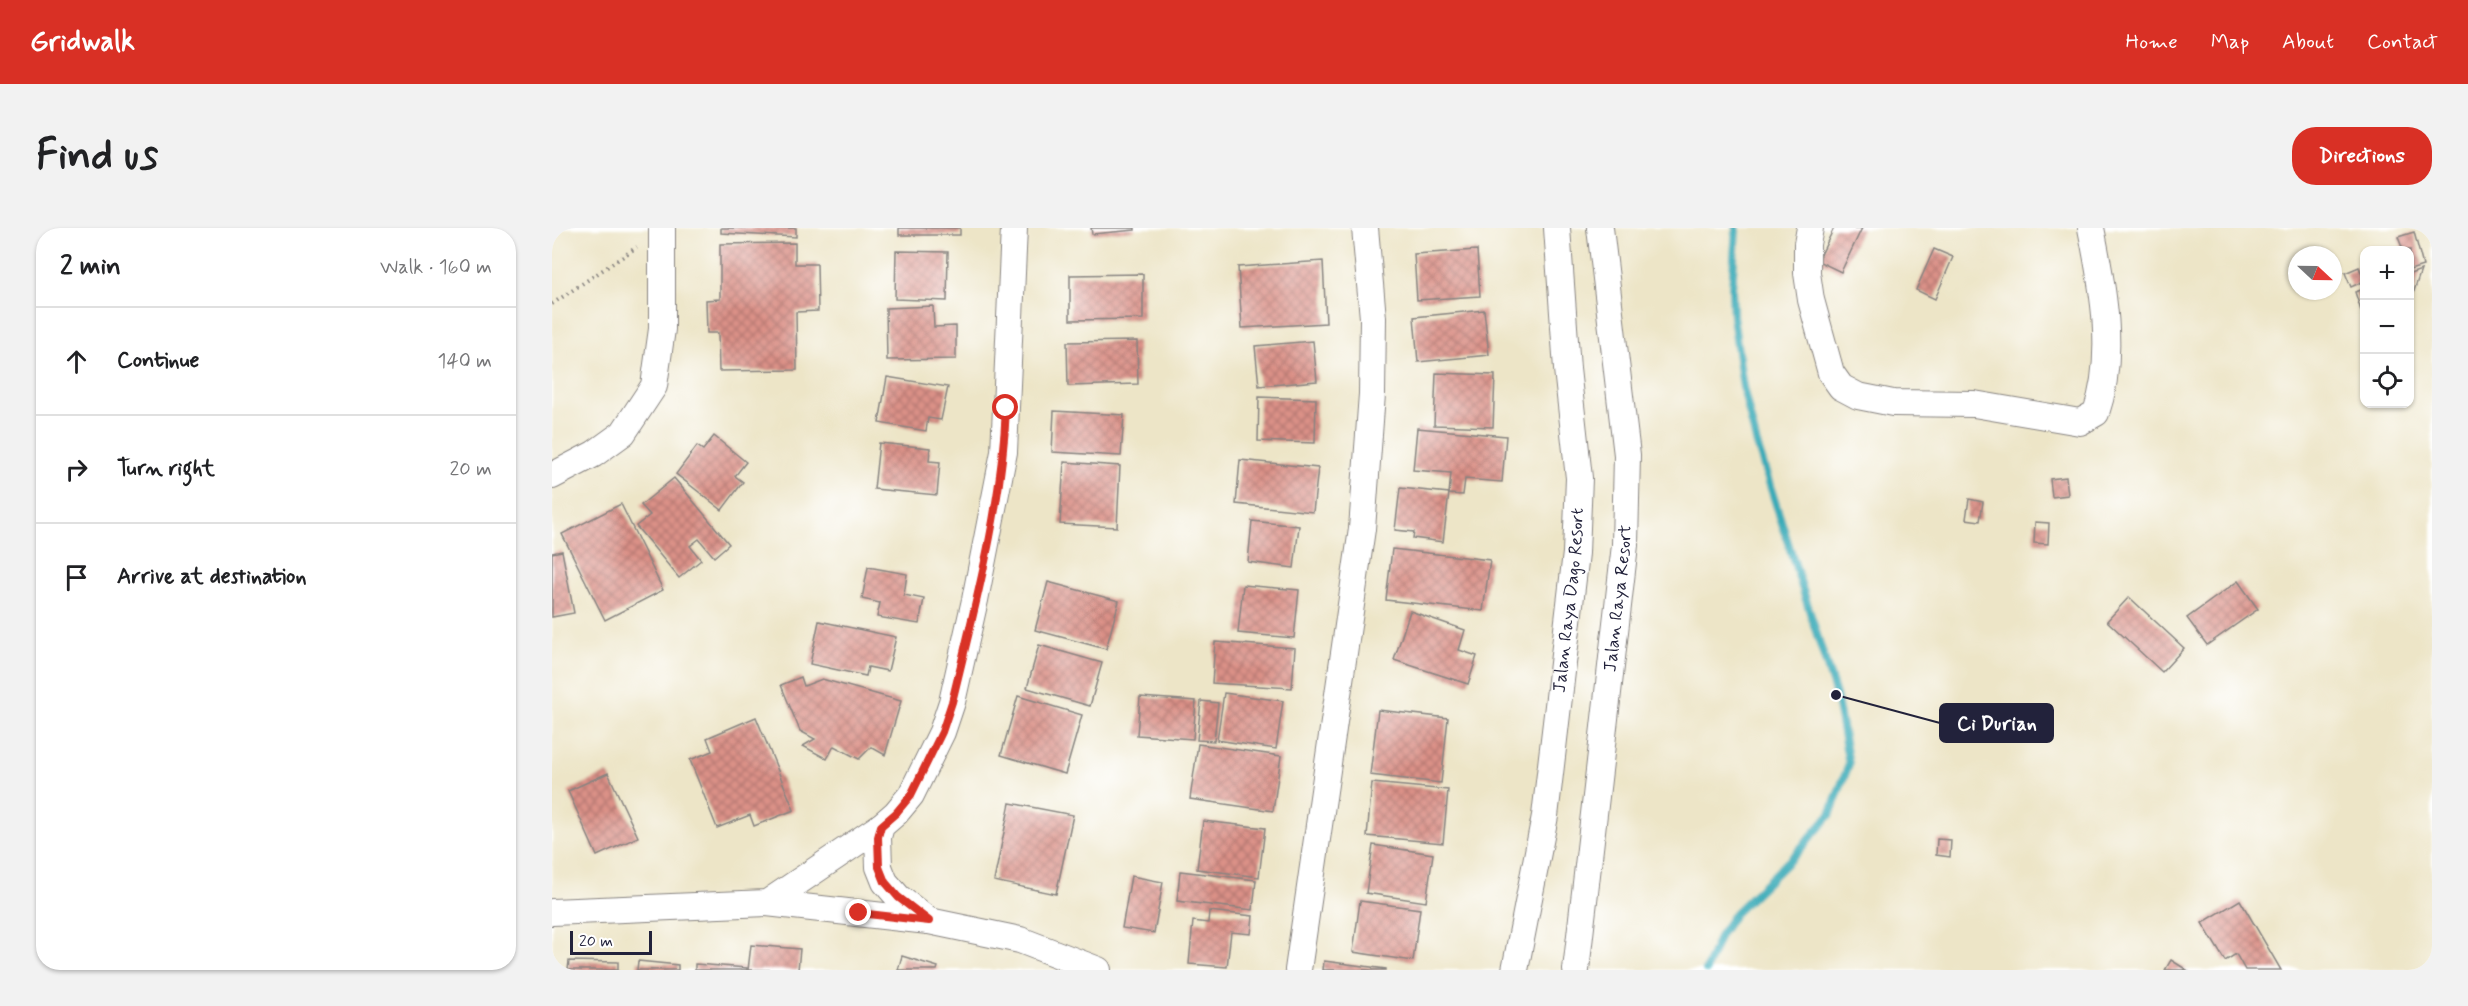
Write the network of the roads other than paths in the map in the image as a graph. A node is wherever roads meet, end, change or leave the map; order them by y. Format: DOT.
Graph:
graph roads {
  1 [pos="1014,228"];
  2 [pos="1365,228"];
  3 [pos="1557,228"];
  4 [pos="1600,228"];
  5 [pos="1810,228"];
  6 [pos="2091,228"];
  7 [pos="662,229"];
  8 [pos="552,476"];
  9 [pos="881,826"];
  10 [pos="767,903"];
  11 [pos="552,912"];
  12 [pos="929,921"];
  13 [pos="1098,970"];
  14 [pos="1298,970"];
  15 [pos="1515,970"];
  16 [pos="1576,970"];
  1 -- 9 [label="street"];
  2 -- 14 [label="street"];
  3 -- 15 [label="street, Jalan Raya Dago Resort"];
  4 -- 16 [label="street, Jalan Raya Resort"];
  5 -- 6 [label="street"];
  7 -- 8 [label="street"];
  9 -- 10 [label="street"];
  9 -- 12 [label="street"];
  10 -- 11 [label="street"];
  10 -- 12 [label="street"];
  12 -- 13 [label="street"];
}
